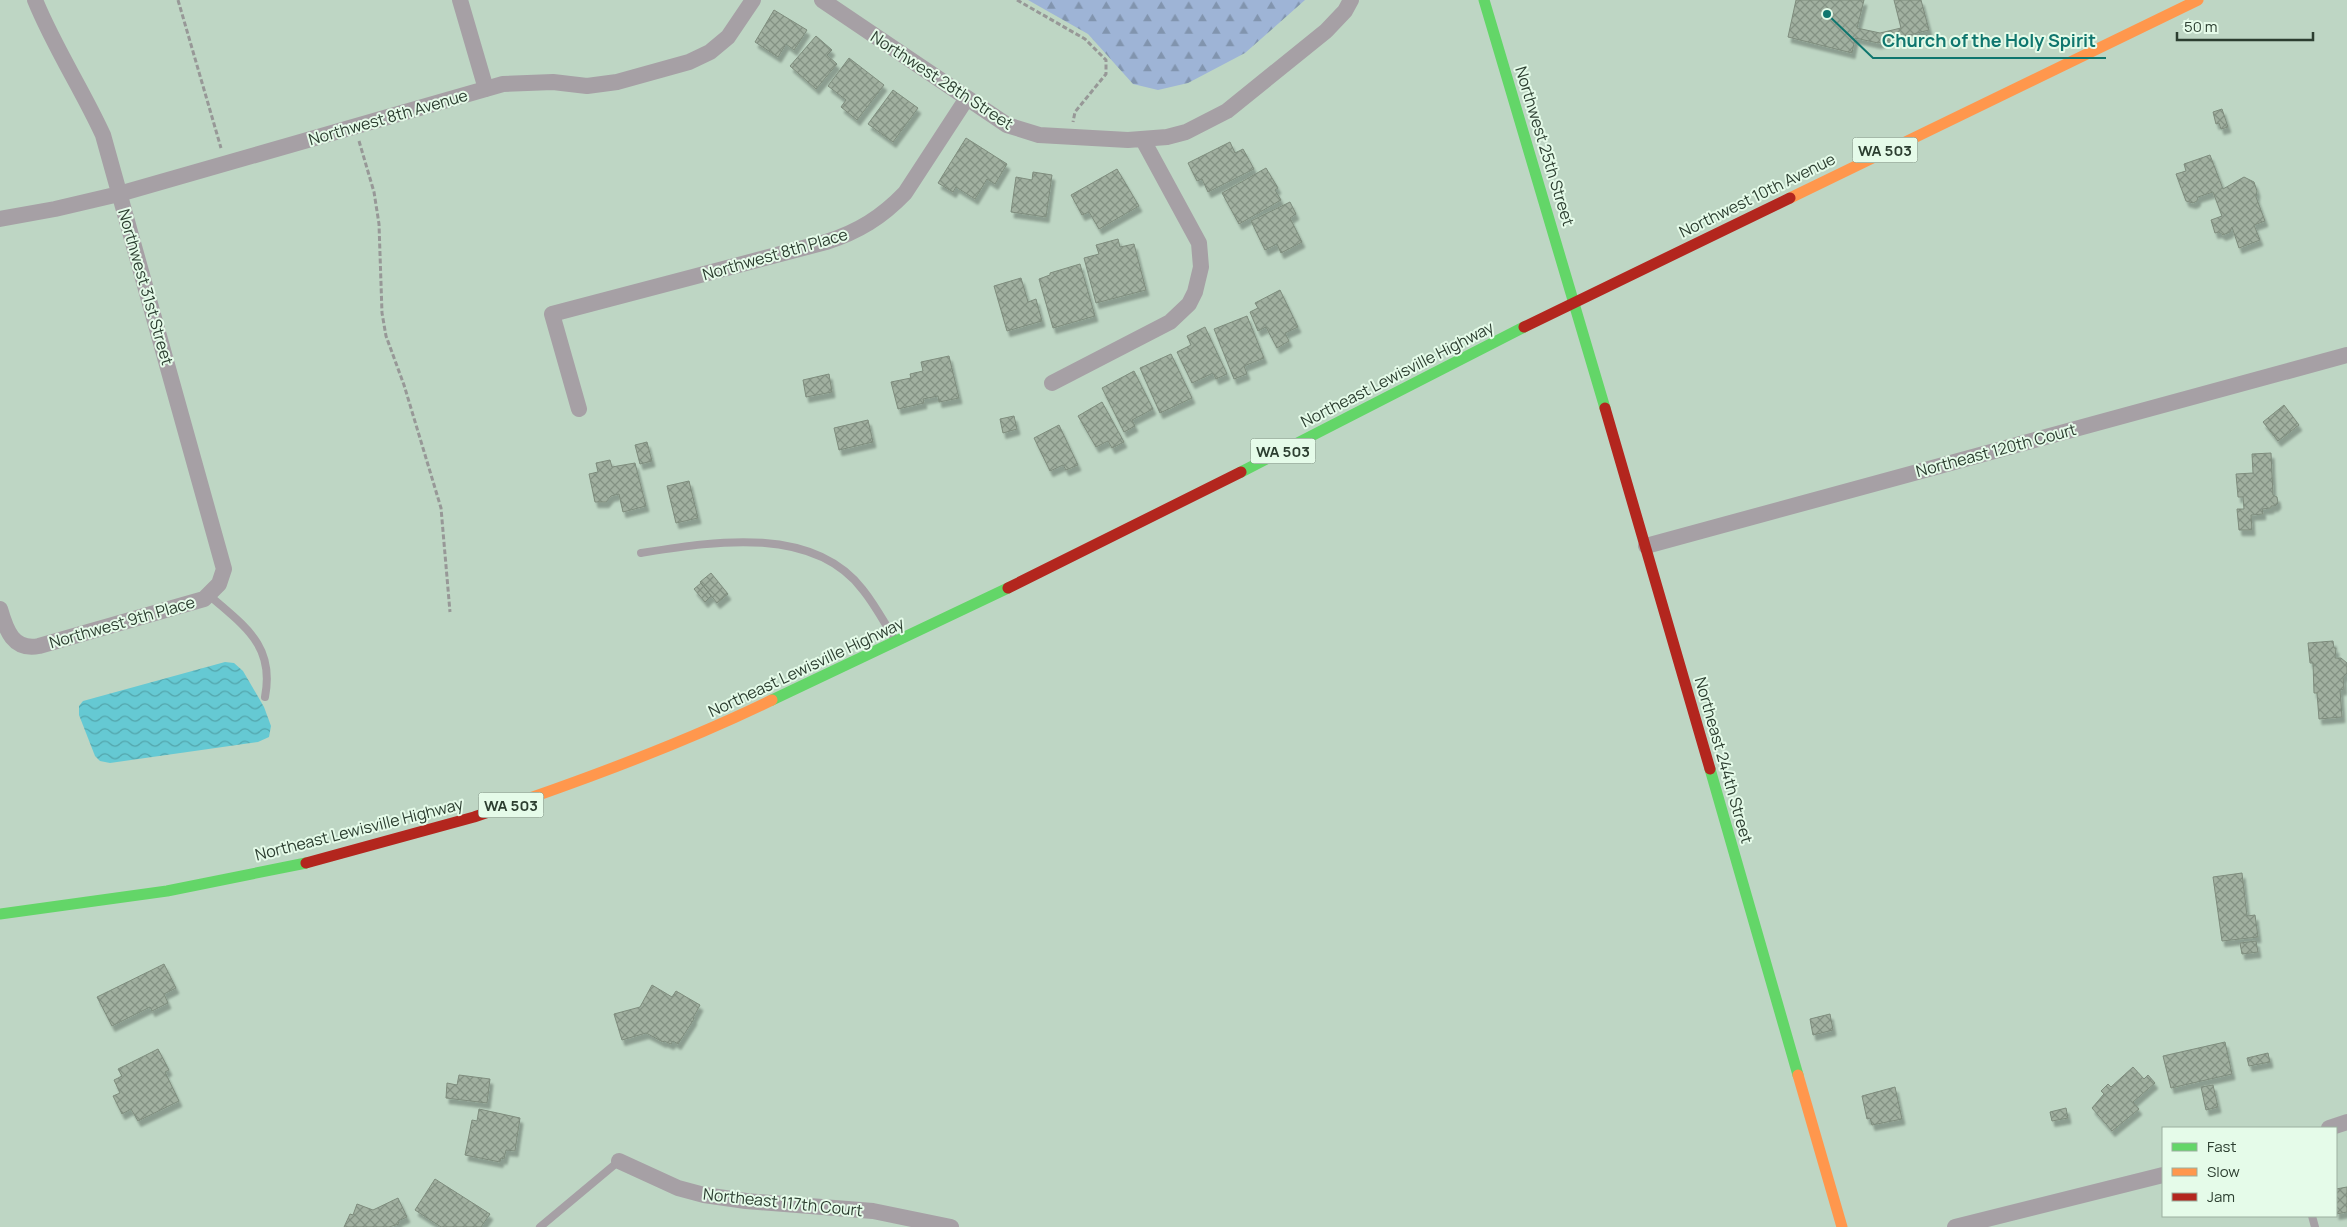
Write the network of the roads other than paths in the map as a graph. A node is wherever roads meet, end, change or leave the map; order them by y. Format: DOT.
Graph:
graph roads {
  1 [pos="35,0"];
  2 [pos="460,0"];
  3 [pos="753,0"];
  4 [pos="822,0"];
  5 [pos="1351,0"];
  6 [pos="1484,0"];
  7 [pos="2198,0"];
  8 [pos="486,88"];
  9 [pos="967,98"];
  10 [pos="1143,140"];
  11 [pos="120,194"];
  12 [pos="0,219"];
  13 [pos="1574,302"];
  14 [pos="2347,355"];
  15 [pos="1052,383"];
  16 [pos="579,409"];
  17 [pos="1646,546"];
  18 [pos="640,553"];
  19 [pos="215,590"];
  20 [pos="0,609"];
  21 [pos="897,642"];
  22 [pos="265,696"];
  23 [pos="0,914"];
  24 [pos="2347,1122"];
  25 [pos="2333,1127"];
  26 [pos="618,1161"];
  27 [pos="2162,1175"];
  28 [pos="540,1227"];
  29 [pos="951,1227"];
  30 [pos="1842,1227"];
  31 [pos="1955,1227"];
  1 -- 11 [label="street, Northwest 31st Street"];
  2 -- 8 [label="street"];
  3 -- 8 [label="street, Northwest 8th Avenue"];
  4 -- 9 [label="street, Northwest 28th Street"];
  5 -- 10 [label="street, Northwest 28th Street"];
  6 -- 13 [label="main road, Northwest 25th Street"];
  7 -- 13 [label="main road, Northwest 10th Avenue / WA 503"];
  8 -- 11 [label="street, Northwest 8th Avenue"];
  9 -- 10 [label="street, Northwest 28th Street"];
  9 -- 16 [label="street, Northwest 8th Place"];
  10 -- 15 [label="street"];
  11 -- 12 [label="street, Northwest 8th Avenue"];
  11 -- 19 [label="street, Northwest 31st Street"];
  13 -- 17 [label="main road, Northeast 244th Street"];
  13 -- 21 [label="main road, Northeast Lewisville Highway / WA 503"];
  14 -- 17 [label="street, Northeast 120th Court"];
  17 -- 30 [label="main road, Northeast 244th Street"];
  18 -- 21 [label="lane"];
  19 -- 20 [label="street, Northwest 9th Place"];
  19 -- 22 [label="lane"];
  21 -- 23 [label="main road, Northeast Lewisville Highway / WA 503"];
  24 -- 25 [label="street"];
  26 -- 28 [label="lane"];
  26 -- 29 [label="street, Northeast 117th Court"];
  27 -- 31 [label="street"];
}
